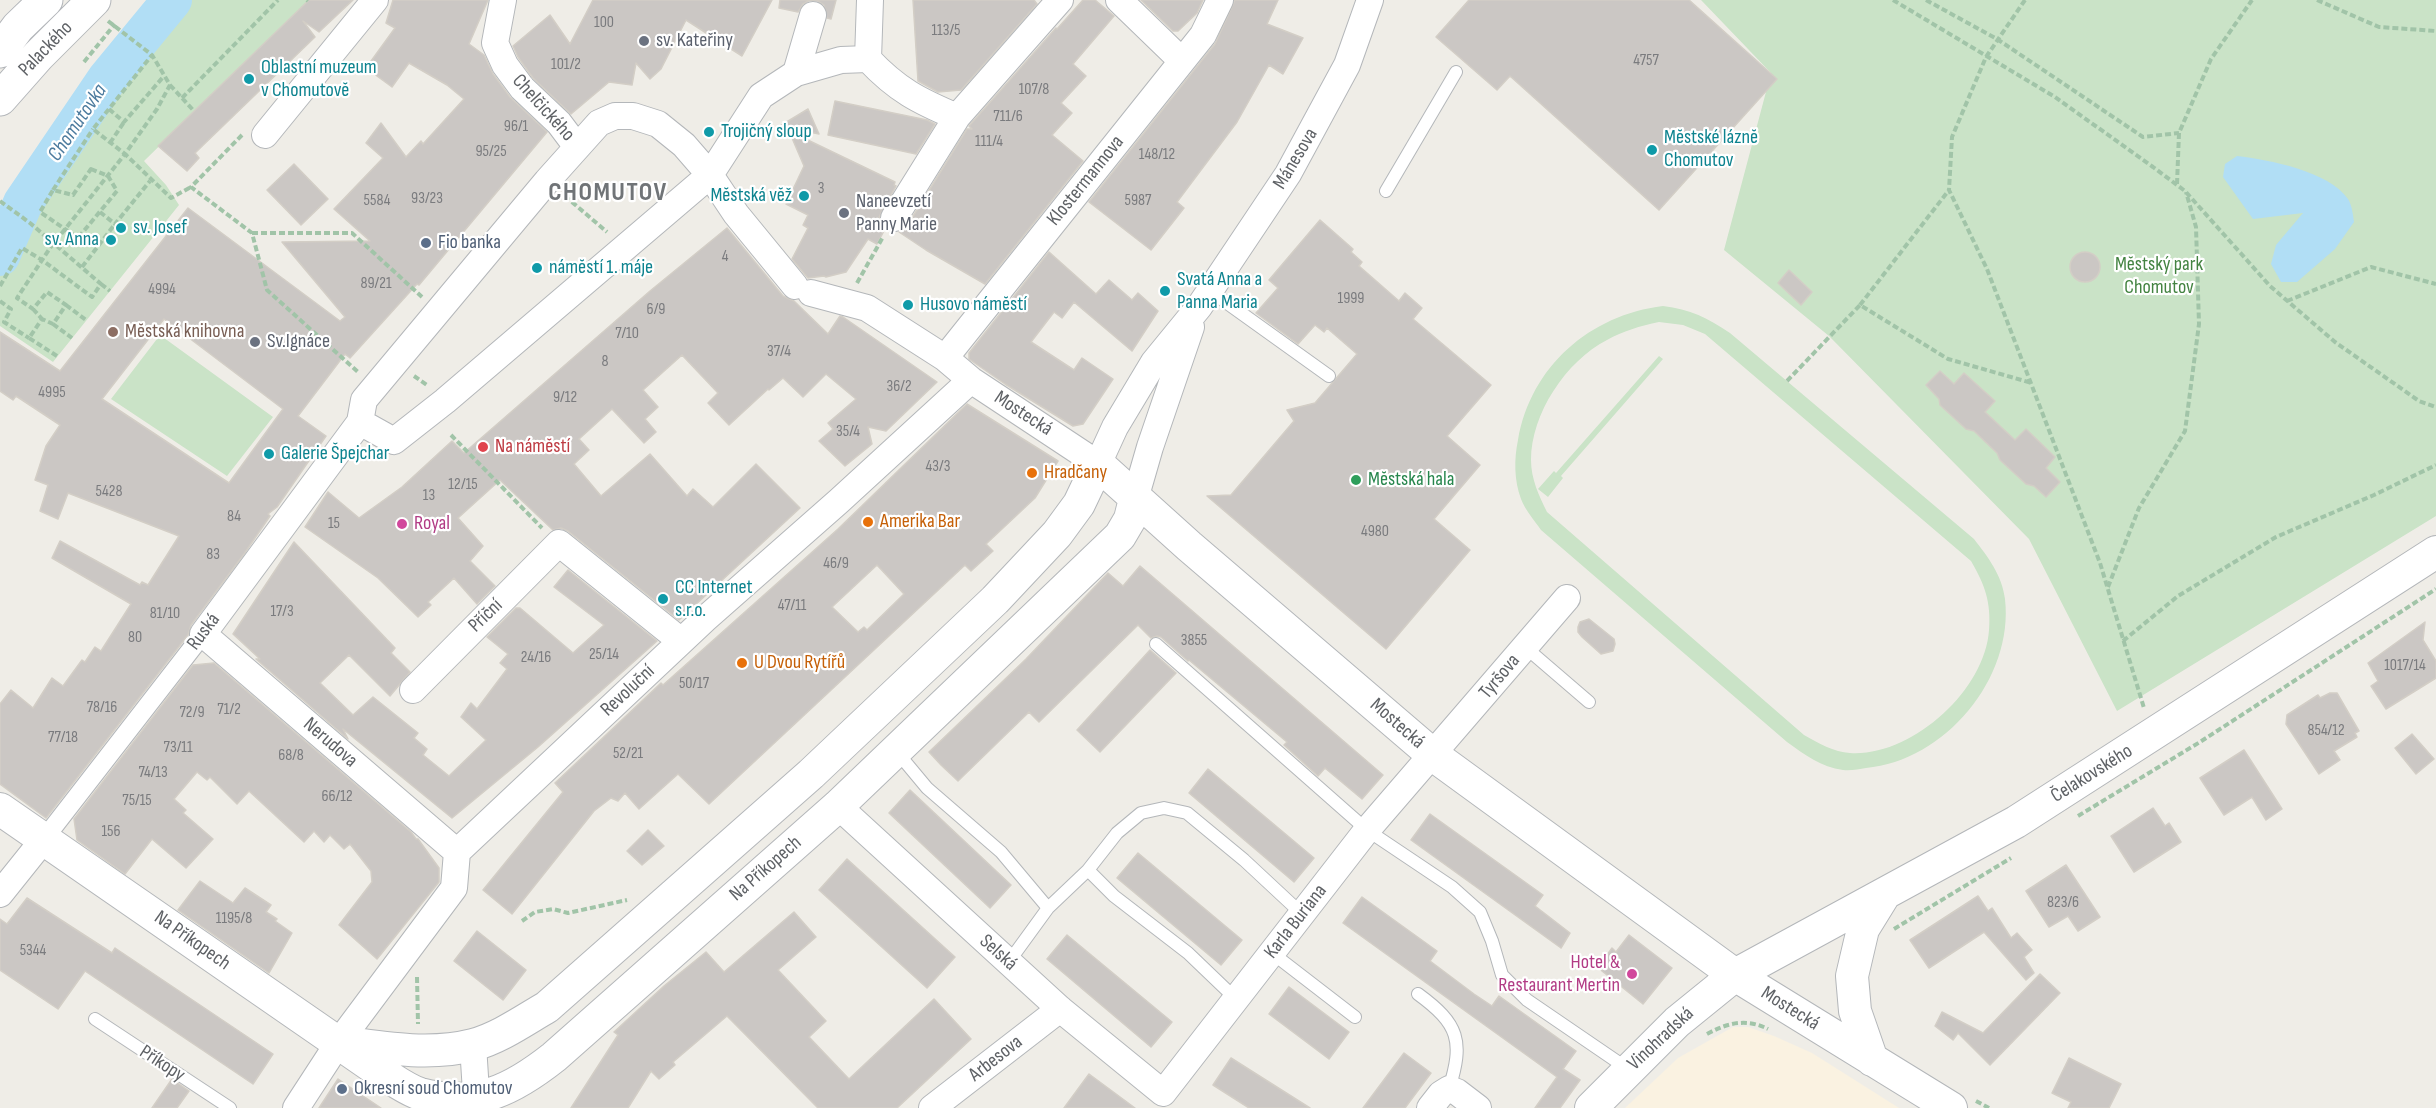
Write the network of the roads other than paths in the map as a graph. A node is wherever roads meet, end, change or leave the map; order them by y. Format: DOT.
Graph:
graph roads {
  1 [pos="46,0"];
  2 [pos="94,0"];
  3 [pos="375,0"];
  4 [pos="503,0"];
  5 [pos="870,0"];
  6 [pos="1060,0"];
  7 [pos="1119,0"];
  8 [pos="1220,0"];
  9 [pos="1370,0"];
  10 [pos="813,15"];
  11 [pos="0,51"];
  12 [pos="868,59"];
  13 [pos="1182,61"];
  14 [pos="1456,72"];
  15 [pos="796,73"];
  16 [pos="0,99"];
  17 [pos="957,117"];
  18 [pos="265,135"];
  19 [pos="578,147"];
  20 [pos="710,175"];
  21 [pos="1386,191"];
  22 [pos="894,218"];
  23 [pos="1204,298"];
  24 [pos="945,358"];
  25 [pos="1329,376"];
  26 [pos="971,380"];
  27 [pos="360,422"];
  28 [pos="1098,464"];
  29 [pos="1135,499"];
  30 [pos="2436,552"];
  31 [pos="1567,598"];
  32 [pos="202,634"];
  33 [pos="681,642"];
  34 [pos="1156,644"];
  35 [pos="1525,647"];
  36 [pos="413,690"];
  37 [pos="1589,702"];
  38 [pos="897,752"];
  39 [pos="1433,755"];
  40 [pos="838,806"];
  41 [pos="0,809"];
  42 [pos="1367,830"];
  43 [pos="44,840"];
  44 [pos="457,852"];
  45 [pos="1088,870"];
  46 [pos="0,894"];
  47 [pos="1884,895"];
  48 [pos="1048,908"];
  49 [pos="1302,914"];
  50 [pos="1272,953"];
  51 [pos="1008,963"];
  52 [pos="1735,975"];
  53 [pos="1418,994"];
  54 [pos="1236,999"];
  55 [pos="1060,1009"];
  56 [pos="1355,1017"];
  57 [pos="95,1019"];
  58 [pos="339,1042"];
  59 [pos="473,1045"];
  60 [pos="1872,1060"];
  61 [pos="1629,1070"];
  62 [pos="1449,1089"];
  63 [pos="1163,1093"];
  64 [pos="1960,1103"];
  65 [pos="477,1105"];
  66 [pos="230,1108"];
  67 [pos="296,1108"];
  68 [pos="932,1108"];
  69 [pos="1430,1108"];
  70 [pos="1478,1108"];
  71 [pos="1591,1108"];
  1 -- 11 [label="main road, Palackého"];
  2 -- 16 [label="main road, Palackého"];
  3 -- 18 [label="street"];
  4 -- 19 [label="street, Chelčického"];
  5 -- 12 [label="street"];
  6 -- 17 [label="street"];
  7 -- 13 [label="street"];
  8 -- 13 [label="street, Klostermannova"];
  9 -- 23 [label="street, Mánesova"];
  10 -- 15 [label="street"];
  12 -- 15 [label="street"];
  12 -- 17 [label="street"];
  13 -- 24 [label="street, Klostermannova"];
  14 -- 21 [label="lane"];
  15 -- 20 [label="street"];
  17 -- 22 [label="street"];
  19 -- 20 [label="street"];
  19 -- 27 [label="street"];
  20 -- 24 [label="street, Mostecká"];
  20 -- 27 [label="street"];
  23 -- 25 [label="lane"];
  23 -- 28 [label="street, Mánesova"];
  23 -- 29 [label="street, Mánesova"];
  24 -- 26 [label="street, Mostecká"];
  26 -- 28 [label="street, Mostecká"];
  26 -- 33 [label="street, Revoluční"];
  27 -- 32 [label="street, Ruská"];
  28 -- 29 [label="street, Mostecká"];
  28 -- 59 [label="street, Na Příkopech"];
  29 -- 38 [label="street, Na Příkopech"];
  29 -- 39 [label="street, Mostecká"];
  30 -- 47 [label="street, Čelakovského"];
  31 -- 35 [label="street, Tyršova"];
  32 -- 43 [label="street, Ruská"];
  32 -- 44 [label="street, Nerudova"];
  33 -- 36 [label="street, Příční"];
  33 -- 44 [label="street, Revoluční"];
  34 -- 42 [label="lane"];
  35 -- 37 [label="lane"];
  35 -- 39 [label="street, Tyršova"];
  38 -- 40 [label="street, Na Příkopech"];
  38 -- 48 [label="lane"];
  39 -- 42 [label="street, Karla Buriana"];
  39 -- 52 [label="street, Mostecká"];
  40 -- 51 [label="street, Selská"];
  40 -- 65 [label="street, Na Příkopech"];
  41 -- 43 [label="street, Na Příkopech"];
  42 -- 49 [label="street, Karla Buriana"];
  42 -- 61 [label="lane"];
  43 -- 46 [label="street"];
  43 -- 58 [label="street, Na Příkopech"];
  44 -- 58 [label="street"];
  45 -- 48 [label="lane"];
  45 -- 49 [label="lane"];
  45 -- 54 [label="lane"];
  47 -- 52 [label="street, Čelakovského"];
  47 -- 60 [label="street"];
  48 -- 51 [label="lane"];
  49 -- 50 [label="street, Karla Buriana"];
  50 -- 54 [label="street, Karla Buriana"];
  50 -- 56 [label="lane"];
  51 -- 55 [label="street, Selská"];
  52 -- 60 [label="street, Mostecká"];
  52 -- 61 [label="street, Vinohradská"];
  53 -- 62 [label="lane"];
  54 -- 63 [label="street, Karla Buriana"];
  55 -- 63 [label="street, Selská"];
  55 -- 68 [label="street, Arbesova"];
  57 -- 66 [label="lane, Příkopy"];
  58 -- 59 [label="street, Na Příkopech"];
  58 -- 65 [label="street, Na Příkopech"];
  58 -- 67 [label="street"];
  59 -- 65 [label="street"];
  60 -- 64 [label="street, Mostecká"];
  61 -- 71 [label="street, Vinohradská"];
  62 -- 69 [label="street"];
  62 -- 70 [label="street"];
}
